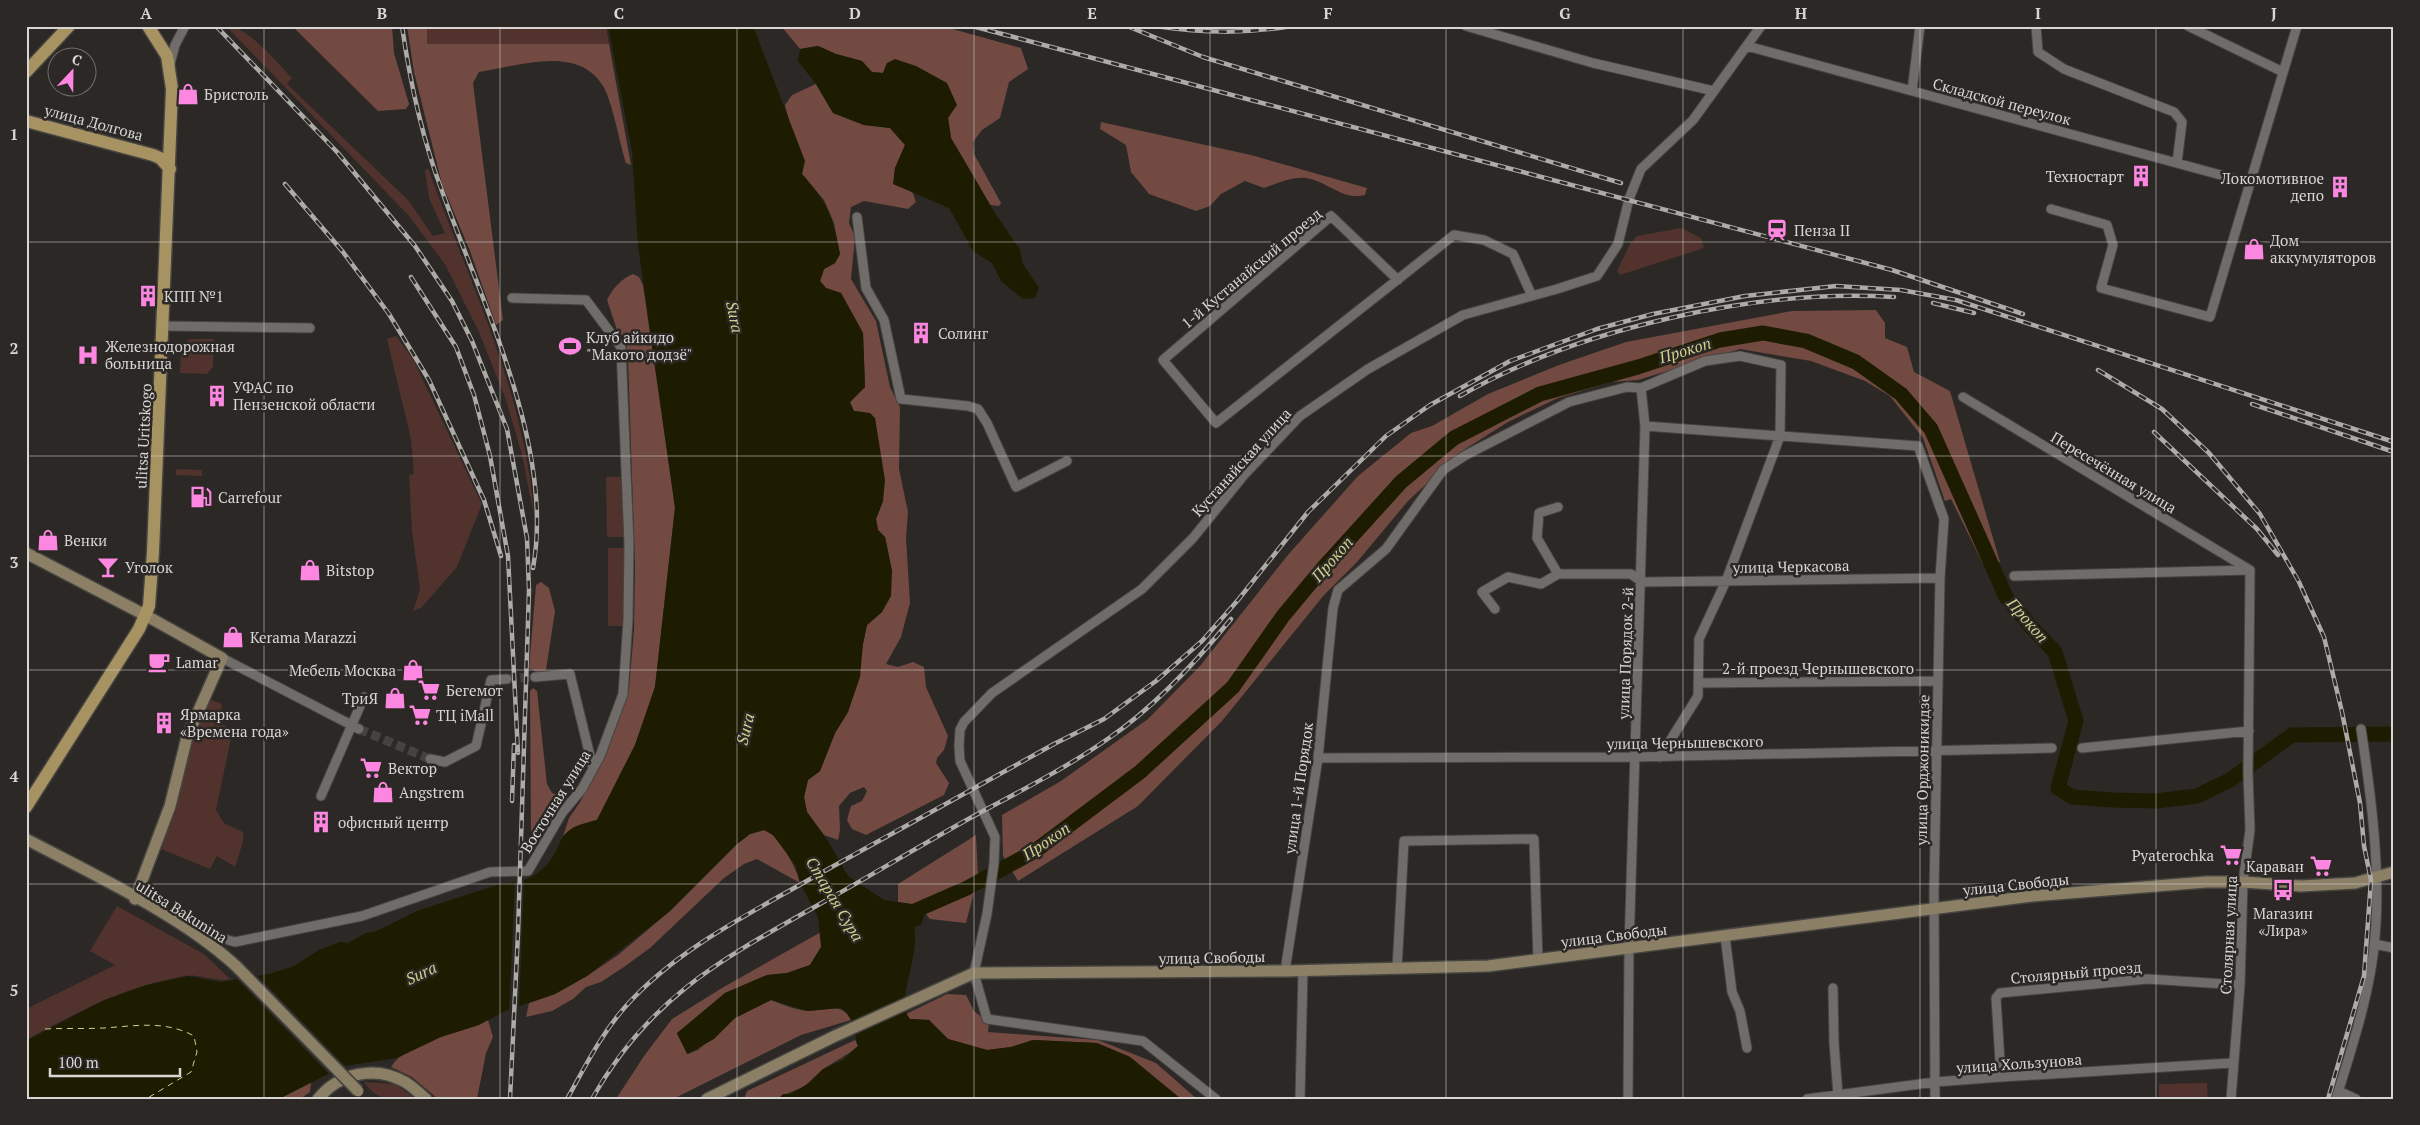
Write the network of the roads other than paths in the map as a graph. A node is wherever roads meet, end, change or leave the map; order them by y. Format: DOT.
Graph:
graph roads {
  1 [pos="69,26"];
  2 [pos="144,26"];
  3 [pos="185,26"];
  4 [pos="1466,26"];
  5 [pos="1761,26"];
  6 [pos="1920,26"];
  7 [pos="2036,26"];
  8 [pos="2188,26"];
  9 [pos="2297,26"];
  10 [pos="151,31"];
  11 [pos="1747,46"];
  12 [pos="170,64"];
  13 [pos="26,72"];
  14 [pos="2283,72"];
  15 [pos="1714,91"];
  16 [pos="1912,91"];
  17 [pos="26,121"];
  18 [pos="170,141"];
  19 [pos="153,155"];
  20 [pos="2178,163"];
  21 [pos="170,169"];
  22 [pos="2250,182"];
  23 [pos="2051,209"];
  24 [pos="857,217"];
  25 [pos="1398,280"];
  26 [pos="1532,296"];
  27 [pos="512,298"];
  28 [pos="163,326"];
  29 [pos="310,328"];
  30 [pos="1641,388"];
  31 [pos="1963,397"];
  32 [pos="1645,426"];
  33 [pos="1780,436"];
  34 [pos="1067,461"];
  35 [pos="1558,507"];
  36 [pos="26,553"];
  37 [pos="2250,570"];
  38 [pos="1558,574"];
  39 [pos="2014,576"];
  40 [pos="1940,578"];
  41 [pos="1726,580"];
  42 [pos="1642,582"];
  43 [pos="1495,609"];
  44 [pos="145,615"];
  45 [pos="222,658"];
  46 [pos="535,677"];
  47 [pos="507,679"];
  48 [pos="1938,681"];
  49 [pos="1698,683"];
  50 [pos="364,697"];
  51 [pos="356,727"];
  52 [pos="2361,729"];
  53 [pos="2250,731"];
  54 [pos="2052,748"];
  55 [pos="2082,748"];
  56 [pos="1937,750"];
  57 [pos="1635,757"];
  58 [pos="1660,757"];
  59 [pos="1318,758"];
  60 [pos="430,759"];
  61 [pos="593,768"];
  62 [pos="321,796"];
  63 [pos="26,808"];
  64 [pos="26,839"];
  65 [pos="2394,872"];
  66 [pos="2378,878"];
  67 [pos="2242,882"];
  68 [pos="135,899"];
  69 [pos="1934,909"];
  70 [pos="186,928"];
  71 [pos="1725,936"];
  72 [pos="2374,944"];
  73 [pos="1629,948"];
  74 [pos="2394,948"];
  75 [pos="1538,960"];
  76 [pos="1398,969"];
  77 [pos="1285,971"];
  78 [pos="1303,971"];
  79 [pos="974,973"];
  80 [pos="2240,985"];
  81 [pos="1833,988"];
  82 [pos="1747,1048"];
  83 [pos="2232,1063"];
  84 [pos="2001,1077"];
  85 [pos="1935,1082"];
  86 [pos="361,1095"];
  87 [pos="2338,1095"];
  88 [pos="1840,1096"];
  89 [pos="318,1099"];
  90 [pos="426,1099"];
  91 [pos="706,1099"];
  92 [pos="1216,1099"];
  93 [pos="1300,1099"];
  94 [pos="1628,1099"];
  95 [pos="1807,1099"];
  96 [pos="1935,1099"];
  97 [pos="2231,1099"];
  98 [pos="2356,1099"];
  1 -- 13 [label="main road"];
  2 -- 10 [label="main road, ulitsa Uritskogo"];
  3 -- 12 [label="street"];
  4 -- 15 [label="street"];
  5 -- 11 [label="street"];
  6 -- 16 [label="street"];
  7 -- 20 [label="street"];
  8 -- 14 [label="street"];
  9 -- 14 [label="street"];
  10 -- 12 [label="main road, ulitsa Uritskogo"];
  11 -- 15 [label="street"];
  11 -- 16 [label="street, Складской переулок"];
  12 -- 18 [label="main road, ulitsa Uritskogo"];
  14 -- 22 [label="street"];
  15 -- 26 [label="street, Кустанайская улица"];
  16 -- 20 [label="street, Складской переулок"];
  17 -- 19 [label="main road, улица Долгова"];
  18 -- 19 [label="main road, улица Долгова"];
  18 -- 21 [label="main road, ulitsa Uritskogo"];
  19 -- 21 [label="main road, улица Долгова"];
  20 -- 22 [label="street, Складской переулок"];
  21 -- 28 [label="main road, ulitsa Uritskogo"];
  22 -- 23 [label="street"];
  24 -- 34 [label="street"];
  25 -- 25 [label="street, 1-й Кустанайский проезд"];
  25 -- 26 [label="street"];
  26 -- 79 [label="street, Кустанайская улица"];
  27 -- 61 [label="street, Восточная улица"];
  28 -- 29 [label="street"];
  28 -- 44 [label="main road, ulitsa Uritskogo"];
  30 -- 32 [label="street, улица Порядок 2-й"];
  30 -- 33 [label="street, улица 1-й Порядок"];
  30 -- 59 [label="street, улица 1-й Порядок"];
  31 -- 37 [label="street, Пересечённая улица"];
  32 -- 33 [label="street"];
  32 -- 42 [label="street, улица Порядок 2-й"];
  33 -- 40 [label="street, улица Орджоникидзе"];
  33 -- 41 [label="street"];
  35 -- 38 [label="street"];
  36 -- 44 [label="main road"];
  37 -- 39 [label="street"];
  37 -- 53 [label="street"];
  38 -- 42 [label="street"];
  38 -- 43 [label="street"];
  40 -- 41 [label="street, улица Черкасова"];
  40 -- 48 [label="street, улица Орджоникидзе"];
  41 -- 42 [label="street, улица Черкасова"];
  41 -- 49 [label="street"];
  42 -- 57 [label="street, улица Порядок 2-й"];
  44 -- 45 [label="main road"];
  44 -- 63 [label="main road, ulitsa Uritskogo"];
  45 -- 51 [label="street"];
  45 -- 68 [label="main road"];
  46 -- 61 [label="street"];
  47 -- 60 [label="street"];
  48 -- 49 [label="street, 2-й проезд Чернышевского"];
  48 -- 56 [label="street, улица Орджоникидзе"];
  49 -- 58 [label="street"];
  50 -- 51 [label="street"];
  51 -- 62 [label="street"];
  52 -- 66 [label="street"];
  53 -- 55 [label="street"];
  53 -- 67 [label="street, Столярная улица"];
  54 -- 56 [label="street, улица Чернышевского"];
  56 -- 58 [label="street, улица Чернышевского"];
  56 -- 69 [label="street, улица Орджоникидзе"];
  57 -- 58 [label="street, улица Чернышевского"];
  57 -- 59 [label="street, улица Чернышевского"];
  57 -- 73 [label="street, улица Порядок 2-й"];
  59 -- 77 [label="street, улица 1-й Порядок"];
  61 -- 70 [label="street, Восточная улица"];
  64 -- 68 [label="main road, ulitsa Bakunina"];
  65 -- 66 [label="main road, улица Свободы"];
  66 -- 67 [label="main road, улица Свободы"];
  66 -- 72 [label="street"];
  67 -- 69 [label="main road, улица Свободы"];
  67 -- 80 [label="street, Столярная улица"];
  68 -- 70 [label="main road, ulitsa Bakunina"];
  69 -- 71 [label="main road, улица Свободы"];
  69 -- 85 [label="street, улица Орджоникидзе"];
  70 -- 86 [label="main road, ulitsa Bakunina, bridge"];
  71 -- 73 [label="main road, улица Свободы"];
  71 -- 82 [label="street"];
  72 -- 74 [label="street"];
  72 -- 87 [label="street"];
  73 -- 75 [label="main road, улица Свободы"];
  73 -- 94 [label="street, улица Порядок 2-й"];
  75 -- 76 [label="main road, улица Свободы"];
  75 -- 76 [label="street"];
  76 -- 78 [label="main road, улица Свободы"];
  77 -- 78 [label="main road, улица Свободы"];
  77 -- 79 [label="main road, улица Свободы"];
  78 -- 93 [label="street"];
  79 -- 91 [label="main road, улица Свободы"];
  79 -- 92 [label="street"];
  80 -- 83 [label="street, Столярная улица"];
  80 -- 84 [label="street, Столярный проезд"];
  81 -- 88 [label="street"];
  83 -- 84 [label="street, улица Хользунова"];
  83 -- 97 [label="street, Столярная улица"];
  84 -- 85 [label="street, улица Хользунова"];
  85 -- 88 [label="street, улица Хользунова"];
  85 -- 96 [label="street, улица Орджоникидзе"];
  87 -- 98 [label="street"];
  88 -- 95 [label="street, улица Хользунова"];
  89 -- 90 [label="main road"];
}
